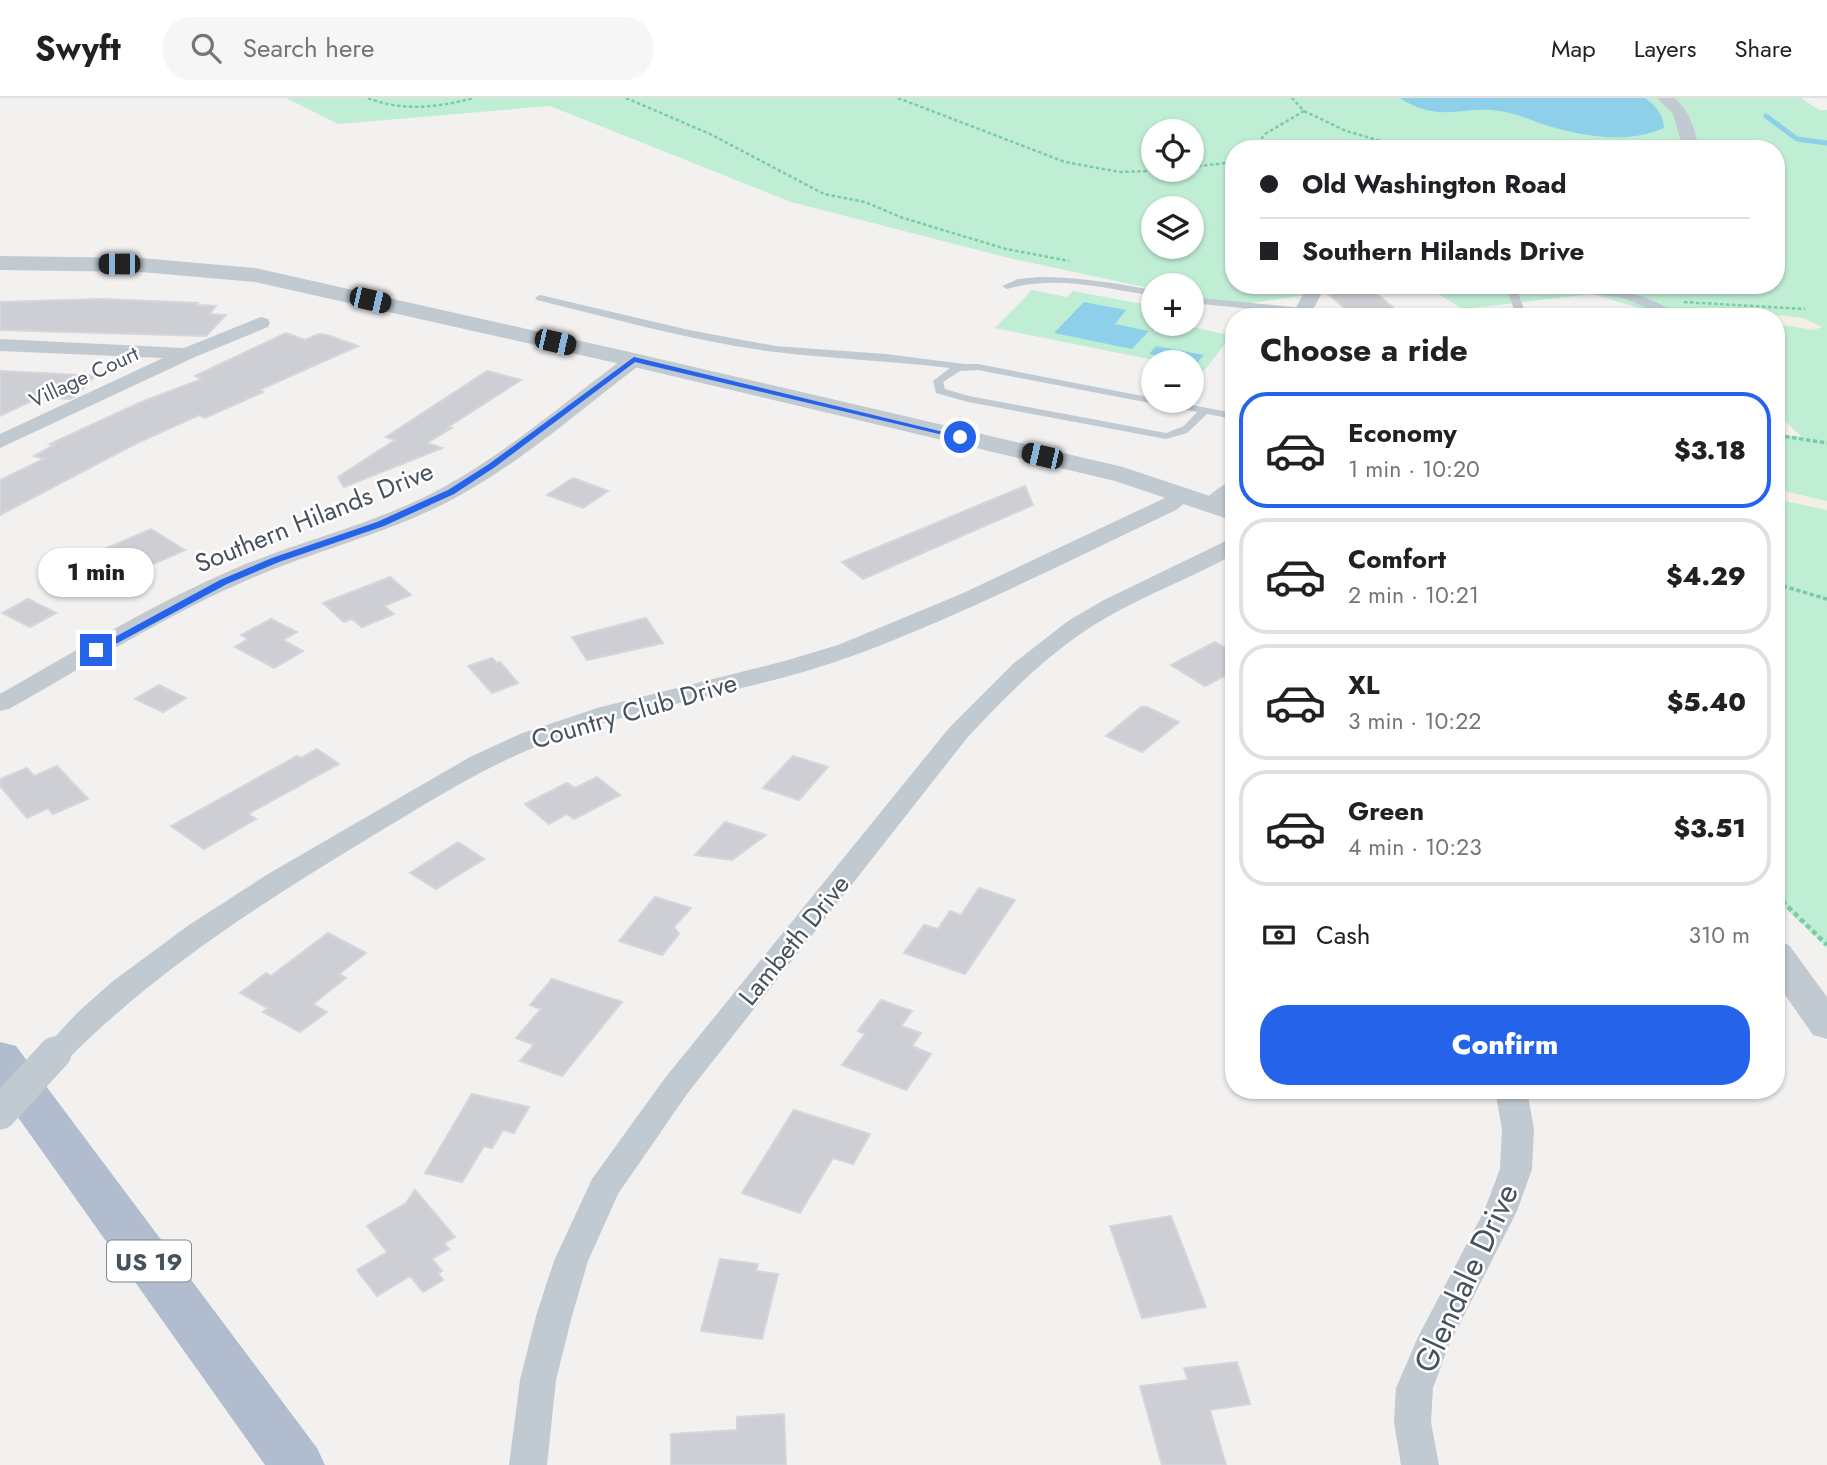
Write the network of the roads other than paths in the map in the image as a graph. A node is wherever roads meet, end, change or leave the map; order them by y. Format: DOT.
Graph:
graph roads {
  1 [pos="1664,98"];
  2 [pos="1689,140"];
  3 [pos="0,263"];
  4 [pos="1007,286"];
  5 [pos="1141,291"];
  6 [pos="1605,294"];
  7 [pos="540,298"];
  8 [pos="1204,302"];
  9 [pos="1254,308"];
  10 [pos="1657,308"];
  11 [pos="261,323"];
  12 [pos="0,345"];
  13 [pos="188,353"];
  14 [pos="634,360"];
  15 [pos="962,366"];
  16 [pos="1141,398"];
  17 [pos="1204,410"];
  18 [pos="1202,413"];
  19 [pos="1225,414"];
  20 [pos="0,442"];
  21 [pos="1184,495"];
  22 [pos="1223,509"];
  23 [pos="1225,549"];
  24 [pos="0,704"];
  25 [pos="1785,966"];
  26 [pos="1827,1024"];
  27 [pos="0,1058"];
  28 [pos="1513,1099"];
  29 [pos="0,1113"];
  30 [pos="298,1465"];
  31 [pos="528,1465"];
  32 [pos="1420,1465"];
  1 -- 2 [label="street"];
  3 -- 14 [label="street"];
  4 -- 5 [label="lane"];
  6 -- 10 [label="lane"];
  7 -- 15 [label="lane"];
  8 -- 9 [label="lane"];
  11 -- 13 [label="street, Village Court"];
  12 -- 13 [label="street, Village Court"];
  13 -- 20 [label="street, Village Court"];
  14 -- 21 [label="street"];
  14 -- 24 [label="street, Southern Hilands Drive"];
  15 -- 16 [label="lane"];
  15 -- 18 [label="lane"];
  17 -- 19 [label="lane"];
  21 -- 22 [label="street"];
  21 -- 29 [label="street, Country Club Drive, bridge"];
  23 -- 31 [label="street, Lambeth Drive"];
  25 -- 26 [label="street"];
  27 -- 30 [label="main road, US 19"];
  28 -- 32 [label="street, Glendale Drive"];
}
